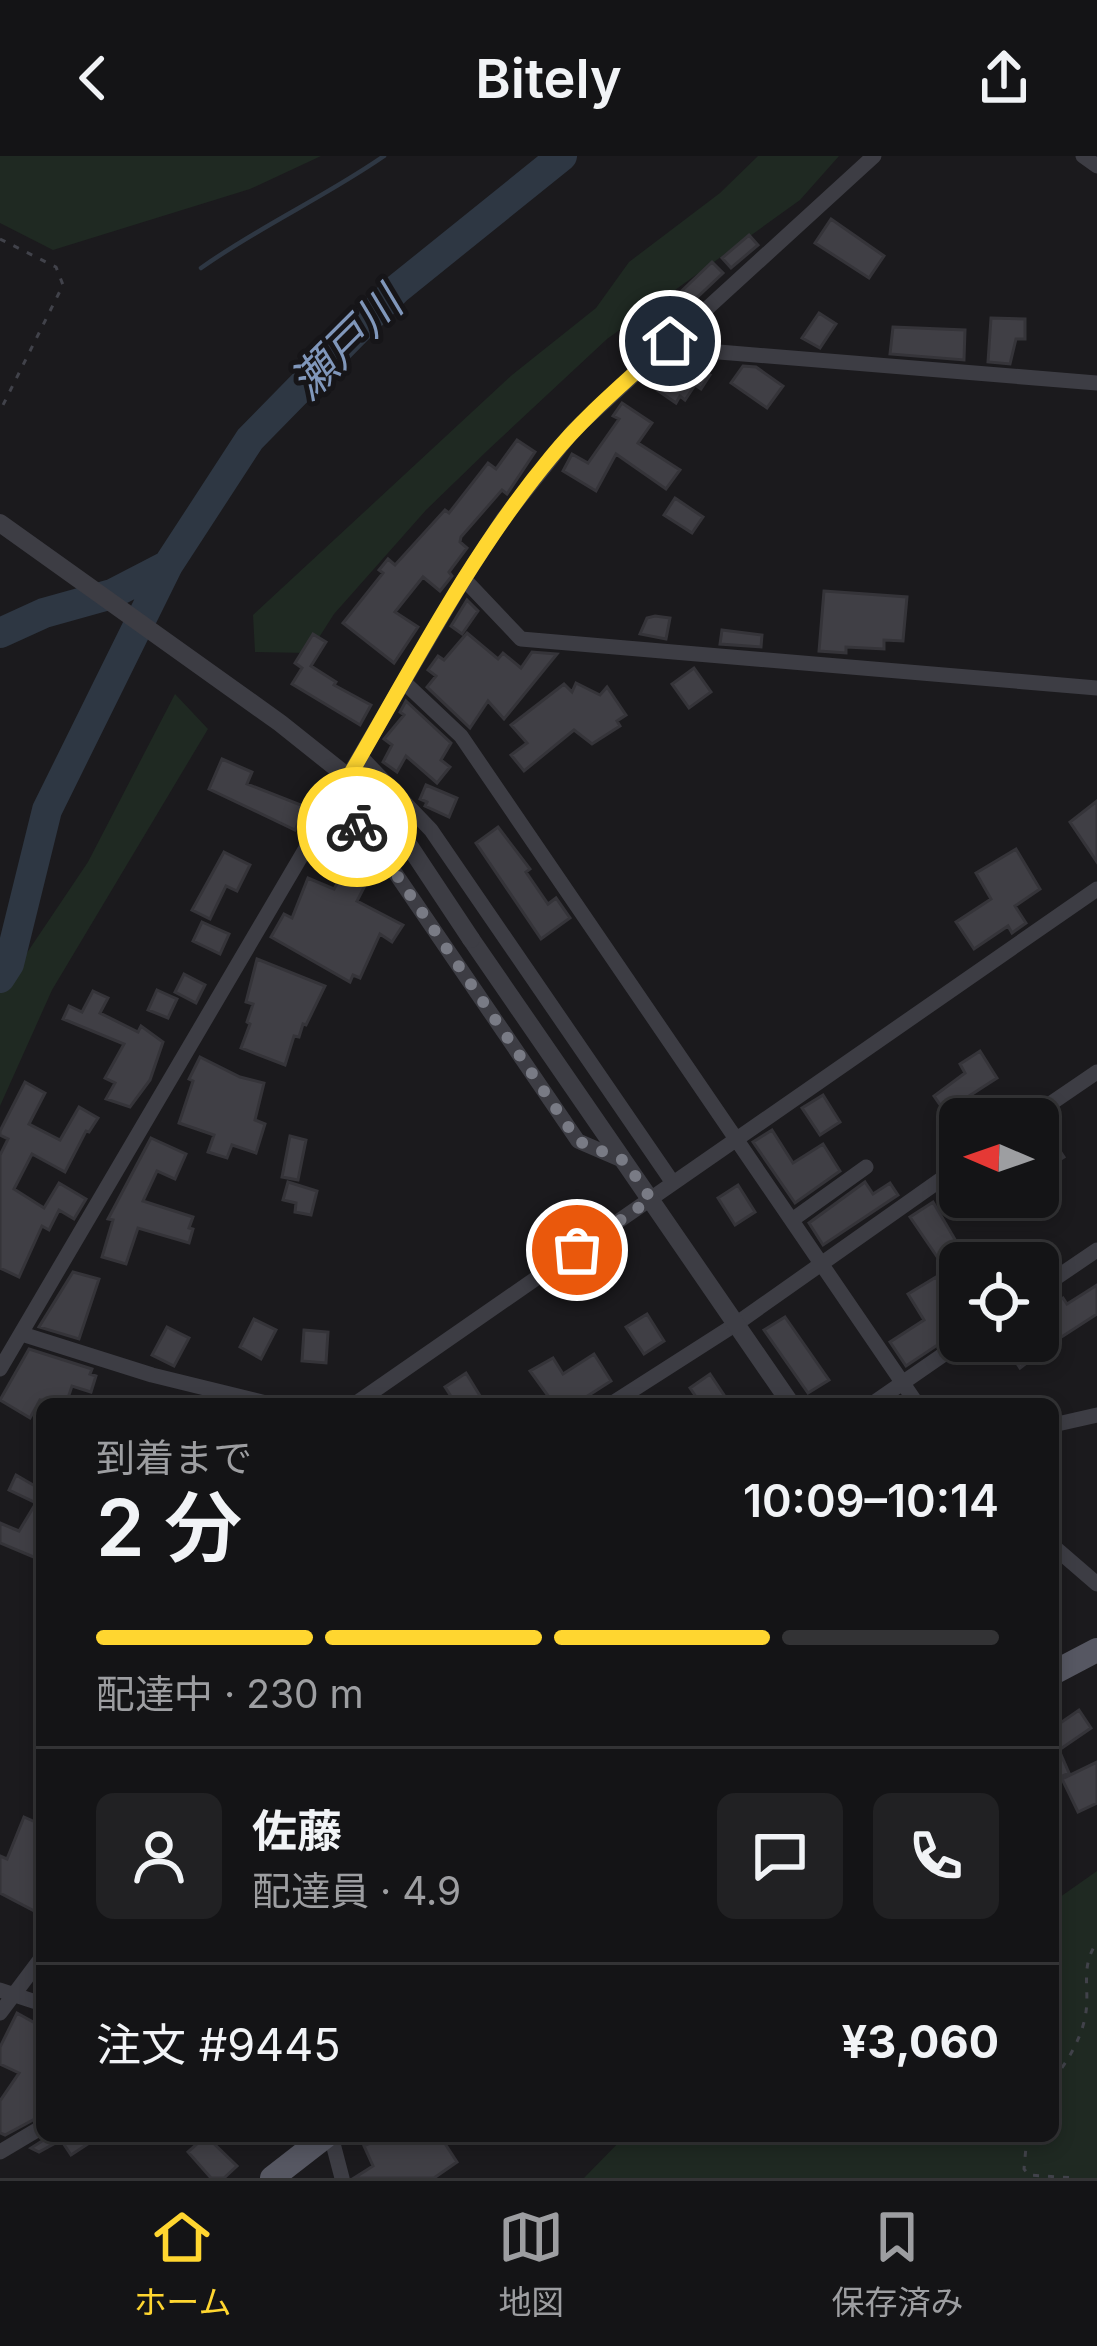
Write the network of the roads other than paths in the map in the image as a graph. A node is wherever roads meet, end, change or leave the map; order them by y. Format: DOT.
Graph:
graph roads {
  1 [pos="874,156"];
  2 [pos="1083,156"];
  3 [pos="1097,166"];
  4 [pos="670,341"];
  5 [pos="1097,383"];
  6 [pos="0,523"];
  7 [pos="464,579"];
  8 [pos="405,683"];
  9 [pos="1097,688"];
  10 [pos="362,757"];
  11 [pos="334,802"];
  12 [pos="1097,889"];
  13 [pos="1097,1072"];
  14 [pos="1059,1098"];
  15 [pos="737,1139"];
  16 [pos="625,1161"];
  17 [pos="866,1167"];
  18 [pos="939,1180"];
  19 [pos="673,1183"];
  20 [pos="651,1199"];
  21 [pos="791,1220"];
  22 [pos="1097,1250"];
  23 [pos="820,1262"];
  24 [pos="1059,1276"];
  25 [pos="736,1324"];
  26 [pos="22,1334"];
  27 [pos="939,1357"];
  28 [pos="0,1370"];
  29 [pos="903,1382"];
  30 [pos="246,1398"];
  31 [pos="364,1398"];
  32 [pos="620,1398"];
  33 [pos="787,1398"];
  34 [pos="880,1398"];
  35 [pos="913,1398"];
  36 [pos="1097,1415"];
  37 [pos="1059,1424"];
  38 [pos="1059,1551"];
  39 [pos="1097,1584"];
  40 [pos="1097,1650"];
  41 [pos="1059,1670"];
  42 [pos="36,1963"];
  43 [pos="6,1992"];
  44 [pos="36,2002"];
  45 [pos="0,2013"];
  46 [pos="36,2130"];
  47 [pos="320,2142"];
  48 [pos="330,2142"];
  49 [pos="0,2152"];
  50 [pos="272,2178"];
  51 [pos="342,2178"];
  1 -- 4 [label="street"];
  2 -- 3 [label="street"];
  4 -- 5 [label="street"];
  4 -- 7 [label="street"];
  6 -- 16 [label="street, bridge"];
  7 -- 8 [label="street"];
  7 -- 9 [label="street"];
  8 -- 10 [label="street"];
  8 -- 15 [label="street"];
  10 -- 11 [label="street"];
  10 -- 19 [label="street"];
  11 -- 16 [label="street"];
  11 -- 26 [label="street"];
  12 -- 15 [label="street"];
  13 -- 14 [label="street"];
  15 -- 19 [label="street"];
  15 -- 21 [label="street"];
  16 -- 20 [label="street"];
  17 -- 21 [label="street"];
  18 -- 23 [label="street"];
  19 -- 20 [label="street"];
  20 -- 25 [label="street"];
  20 -- 31 [label="street"];
  21 -- 23 [label="street"];
  22 -- 24 [label="street"];
  23 -- 25 [label="street"];
  23 -- 29 [label="street"];
  25 -- 32 [label="street"];
  25 -- 33 [label="street"];
  26 -- 28 [label="street"];
  26 -- 30 [label="street"];
  27 -- 29 [label="street"];
  29 -- 34 [label="street"];
  29 -- 35 [label="street"];
  36 -- 37 [label="street"];
  38 -- 39 [label="street"];
  40 -- 41 [label="main road"];
  42 -- 43 [label="street"];
  43 -- 44 [label="street"];
  43 -- 45 [label="street"];
  46 -- 49 [label="street"];
  47 -- 50 [label="main road"];
  48 -- 51 [label="street"];
}
